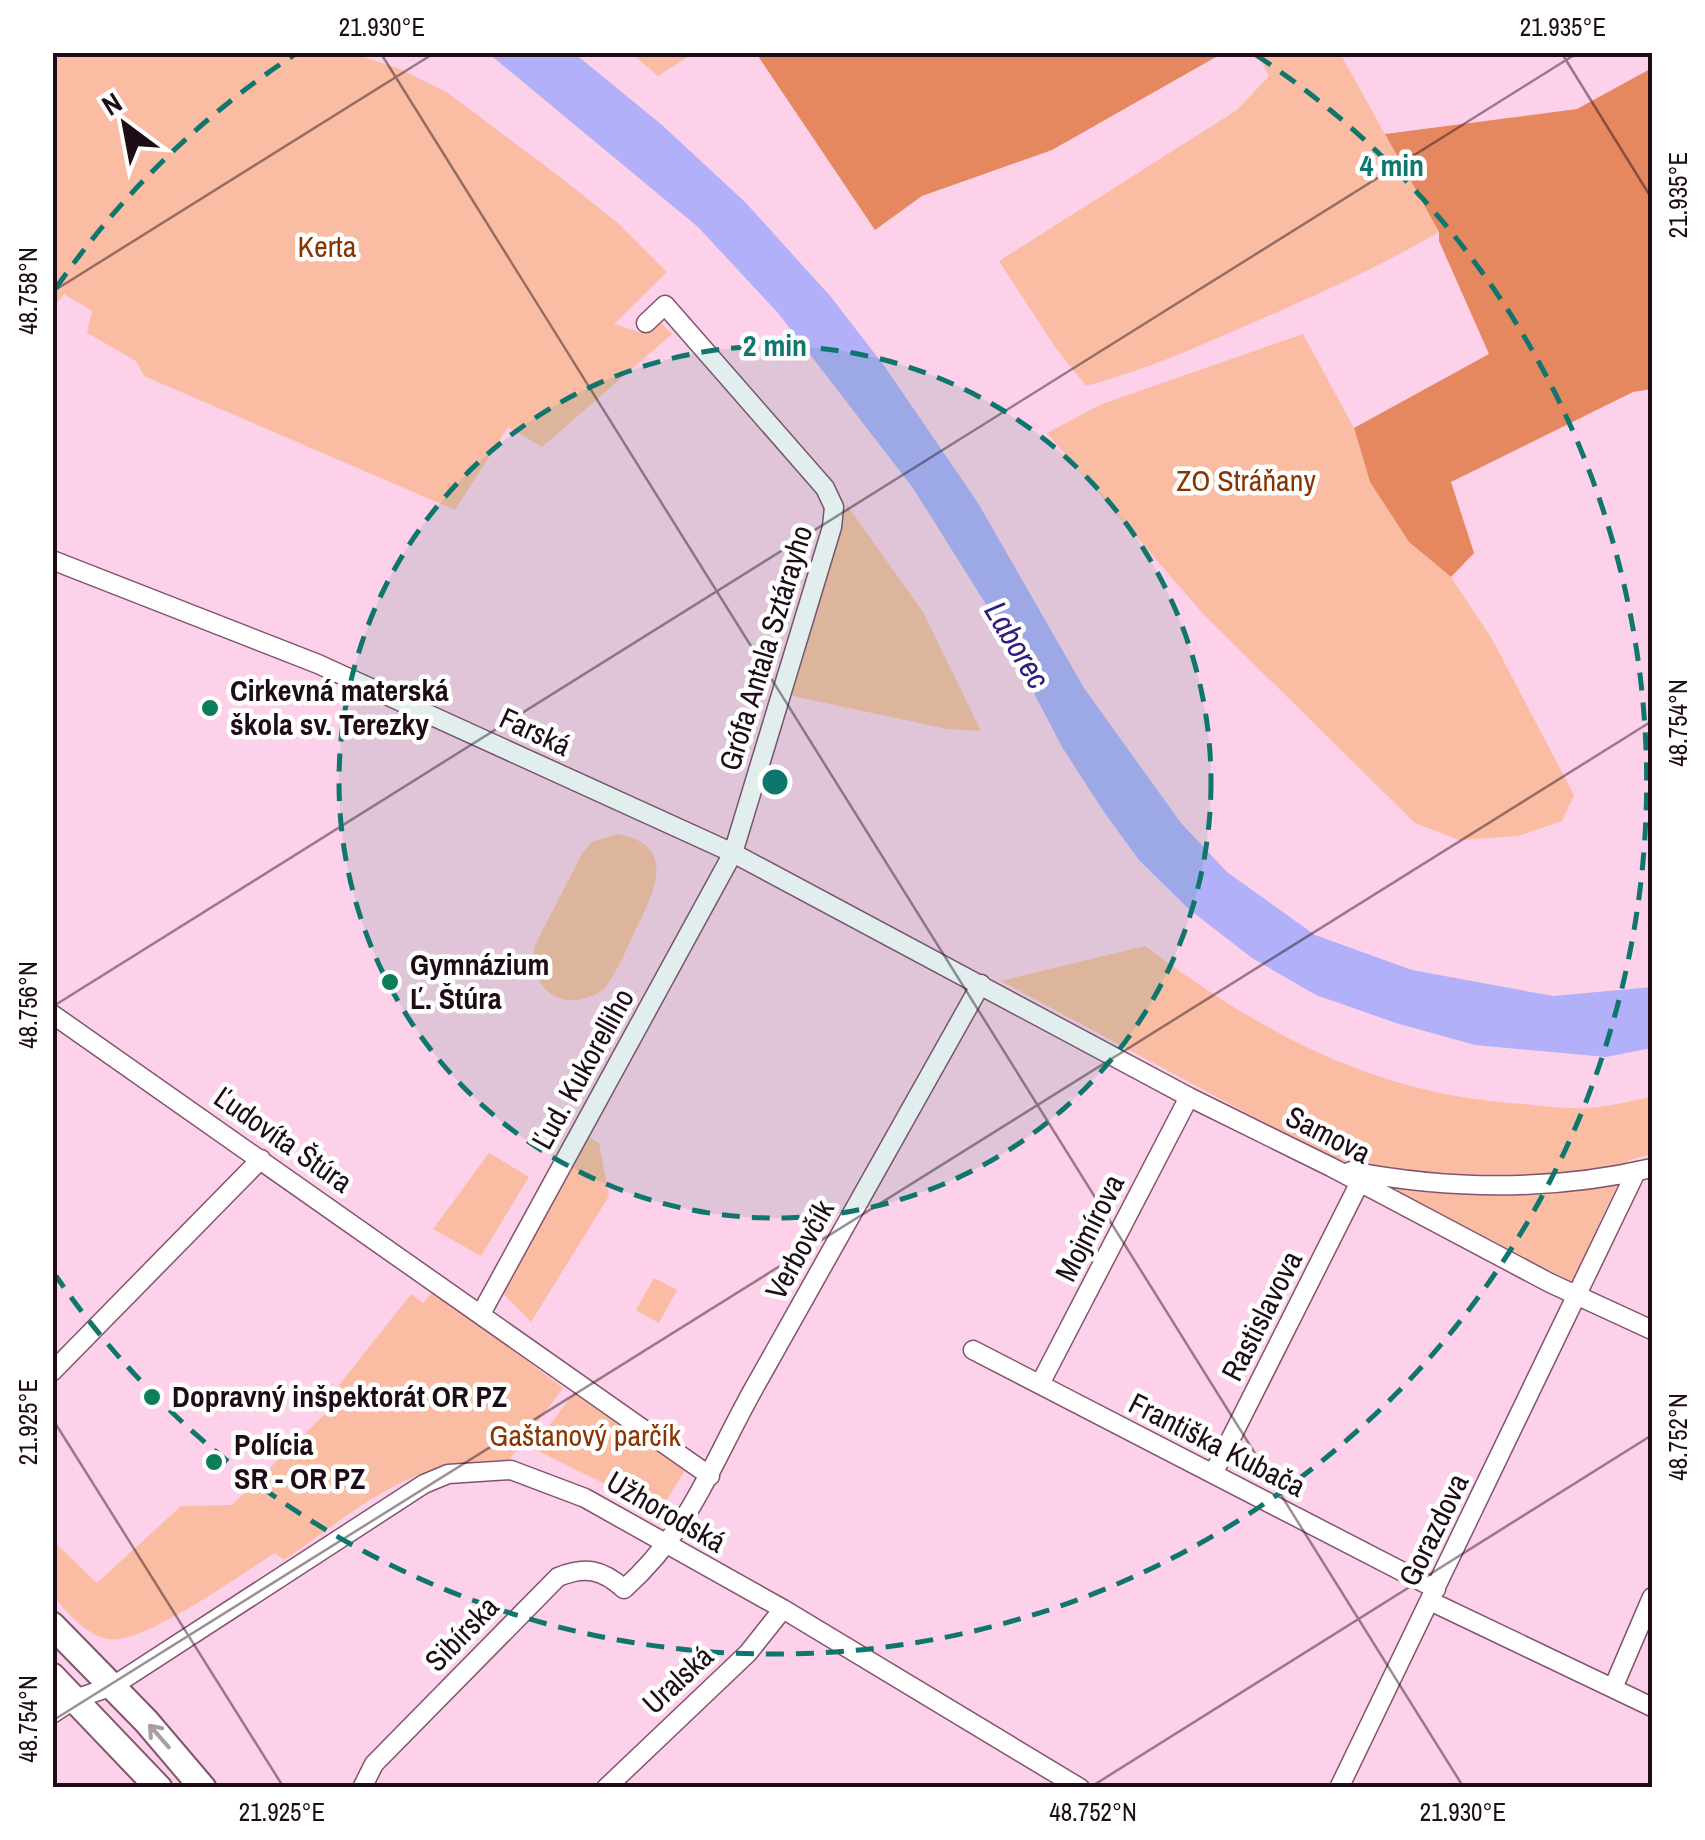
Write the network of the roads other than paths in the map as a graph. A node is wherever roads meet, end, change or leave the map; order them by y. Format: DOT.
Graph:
graph roads {
  1 [pos="646,322"];
  2 [pos="52,560"];
  3 [pos="733,853"];
  4 [pos="981,984"];
  5 [pos="52,1014"];
  6 [pos="1190,1096"];
  7 [pos="262,1158"];
  8 [pos="1331,1167"];
  9 [pos="1644,1170"];
  10 [pos="1360,1182"];
  11 [pos="1578,1296"];
  12 [pos="482,1312"];
  13 [pos="1652,1330"];
  14 [pos="973,1350"];
  15 [pos="52,1372"];
  16 [pos="1040,1384"];
  17 [pos="1213,1474"];
  18 [pos="710,1476"];
  19 [pos="668,1544"];
  20 [pos="624,1589"];
  21 [pos="1433,1595"];
  22 [pos="1652,1598"];
  23 [pos="782,1609"];
  24 [pos="52,1625"];
  25 [pos="52,1676"];
  26 [pos="113,1686"];
  27 [pos="1612,1688"];
  28 [pos="74,1698"];
  29 [pos="1652,1707"];
  30 [pos="52,1714"];
  31 [pos="1052,1781"];
  32 [pos="159,1788"];
  33 [pos="204,1788"];
  34 [pos="362,1788"];
  35 [pos="606,1788"];
  36 [pos="1080,1788"];
  37 [pos="1339,1788"];
  1 -- 3 [label="street, Grófa Antala Sztárayho"];
  2 -- 3 [label="street, Farská"];
  3 -- 4 [label="street, Farská"];
  3 -- 12 [label="street, Ľud. Kukorelliho"];
  4 -- 6 [label="street, Samova"];
  4 -- 18 [label="street, Verbovčík"];
  5 -- 7 [label="street, Ľudovíta Štúra"];
  6 -- 8 [label="street, Samova"];
  6 -- 16 [label="street, Mojmírova"];
  7 -- 12 [label="street, Ľudovíta Štúra"];
  7 -- 15 [label="street"];
  8 -- 9 [label="street"];
  8 -- 10 [label="street, Samova"];
  9 -- 11 [label="street, Gorazdova"];
  10 -- 11 [label="street, Samova"];
  10 -- 17 [label="street, Rastislavova"];
  11 -- 13 [label="street, Samova"];
  11 -- 21 [label="street, Gorazdova"];
  12 -- 18 [label="street, Užhorodská"];
  14 -- 16 [label="street, Františka Kubača"];
  16 -- 17 [label="street, Františka Kubača"];
  17 -- 21 [label="street, Františka Kubača"];
  18 -- 19 [label="street, Verbovčík"];
  19 -- 20 [label="street, Verbovčík"];
  19 -- 23 [label="street, Užhorodská"];
  19 -- 26 [label="street, Užhorodská"];
  20 -- 34 [label="street, Sibírska"];
  21 -- 27 [label="street, Františka Kubača"];
  21 -- 37 [label="street, Gorazdova"];
  22 -- 27 [label="street"];
  23 -- 31 [label="street, Užhorodská"];
  23 -- 35 [label="street, Uralská"];
  24 -- 26 [label="street"];
  25 -- 28 [label="street"];
  26 -- 28 [label="street, Užhorodská"];
  33 -- 26 [label="street, one-way"];
  27 -- 29 [label="street, Františka Kubača"];
  28 -- 30 [label="street, Užhorodská"];
  28 -- 32 [label="street"];
  31 -- 36 [label="street, Užhorodská"];
}
